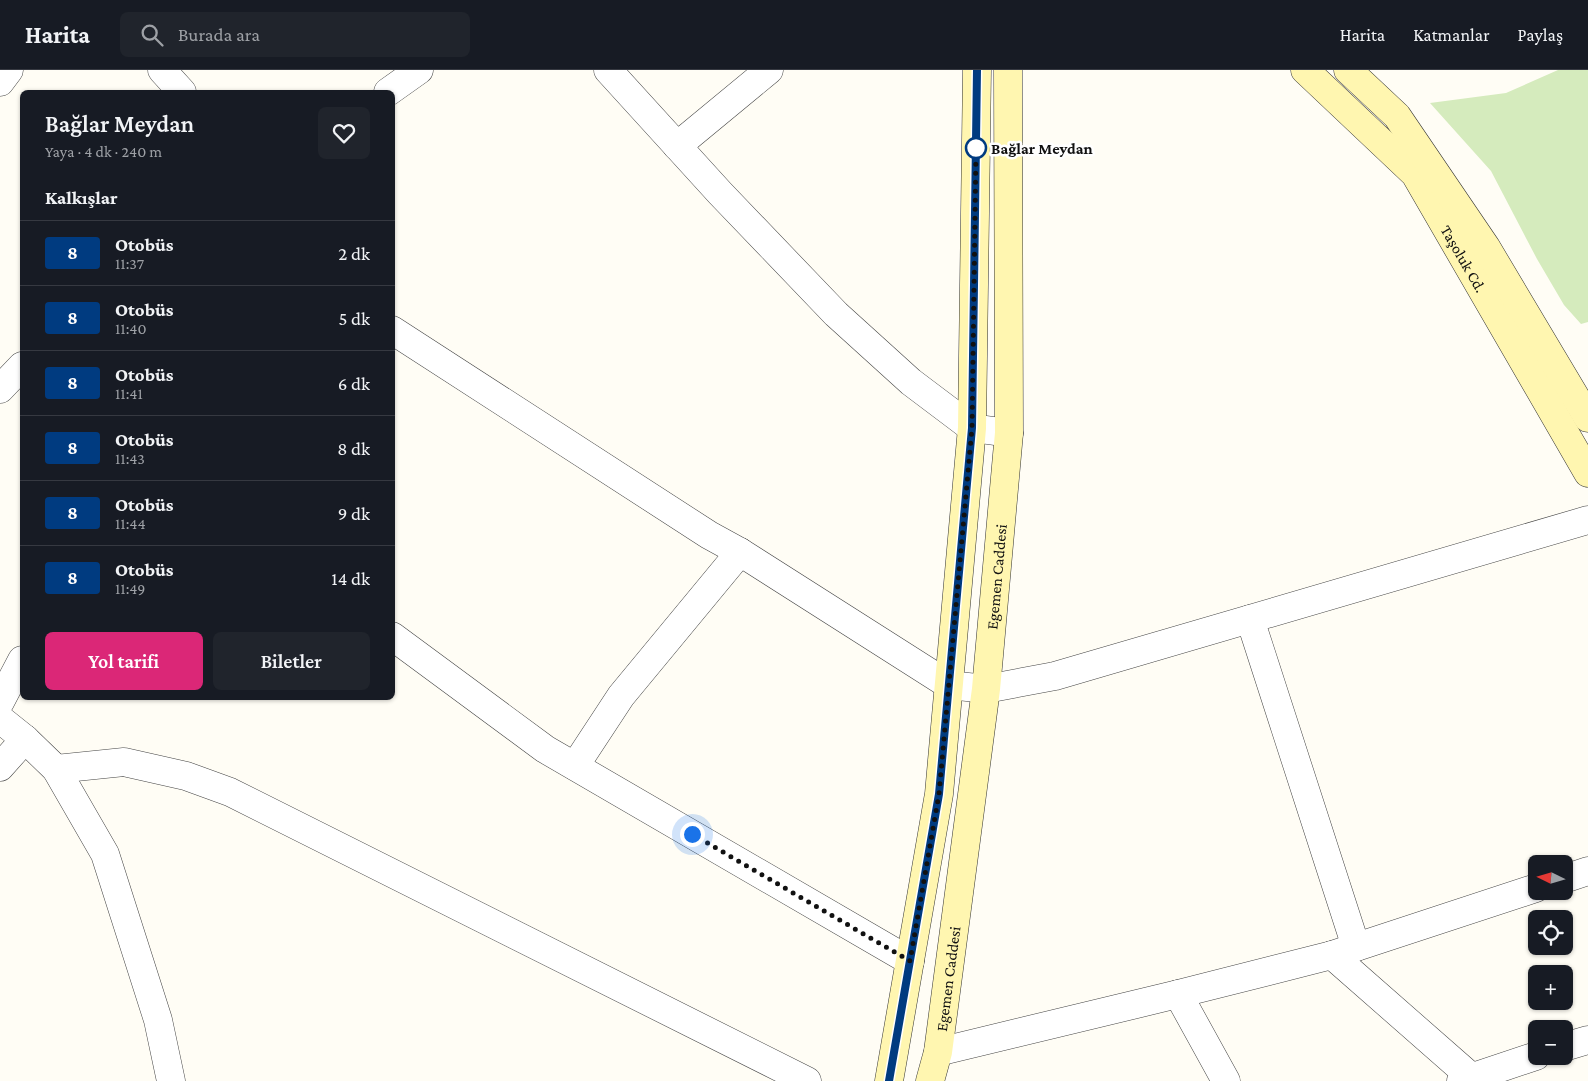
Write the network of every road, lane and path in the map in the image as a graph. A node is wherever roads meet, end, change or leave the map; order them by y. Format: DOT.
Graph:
graph roads {
  1 [pos="9,70"];
  2 [pos="162,70"];
  3 [pos="419,70"];
  4 [pos="608,70"];
  5 [pos="769,70"];
  6 [pos="977,70"];
  7 [pos="1305,70"];
  8 [pos="1348,70"];
  9 [pos="1009,74"];
  10 [pos="0,82"];
  11 [pos="180,90"];
  12 [pos="391,90"];
  13 [pos="677,146"];
  14 [pos="395,332"];
  15 [pos="20,368"];
  16 [pos="0,389"];
  17 [pos="1588,418"];
  18 [pos="972,428"];
  19 [pos="1009,433"];
  20 [pos="1588,473"];
  21 [pos="1588,520"];
  22 [pos="740,552"];
  23 [pos="1250,619"];
  24 [pos="395,638"];
  25 [pos="20,664"];
  26 [pos="949,685"];
  27 [pos="986,689"];
  28 [pos="0,702"];
  29 [pos="0,719"];
  30 [pos="25,739"];
  31 [pos="575,766"];
  32 [pos="0,767"];
  33 [pos="56,769"];
  34 [pos="1588,871"];
  35 [pos="1573,876"];
  36 [pos="1528,891"];
  37 [pos="1344,951"];
  38 [pos="910,961"];
  39 [pos="1178,994"];
  40 [pos="1588,1040"];
  41 [pos="1573,1044"];
  42 [pos="938,1052"];
  43 [pos="1528,1059"];
  44 [pos="1468,1080"];
  45 [pos="171,1081"];
  46 [pos="807,1081"];
  47 [pos="889,1081"];
  48 [pos="930,1081"];
  49 [pos="1226,1081"];
  1 -- 10 [label="street"];
  2 -- 11 [label="street"];
  3 -- 12 [label="street"];
  4 -- 13 [label="street"];
  5 -- 13 [label="street"];
  6 -- 18 [label="main road"];
  7 -- 20 [label="main road, Taşoluk Cd."];
  8 -- 17 [label="main road, Taşoluk Cd."];
  9 -- 19 [label="main road, Egemen Caddesi"];
  13 -- 18 [label="street"];
  14 -- 22 [label="street"];
  15 -- 16 [label="street"];
  18 -- 19 [label="street"];
  18 -- 26 [label="main road"];
  19 -- 27 [label="main road, Egemen Caddesi"];
  21 -- 23 [label="street"];
  22 -- 26 [label="street"];
  22 -- 31 [label="street"];
  23 -- 27 [label="street"];
  23 -- 37 [label="street"];
  24 -- 31 [label="street"];
  25 -- 28 [label="street"];
  26 -- 27 [label="street"];
  26 -- 38 [label="main road"];
  27 -- 42 [label="main road, Egemen Caddesi"];
  29 -- 30 [label="street"];
  30 -- 32 [label="street"];
  30 -- 33 [label="street"];
  31 -- 38 [label="street"];
  33 -- 45 [label="street"];
  33 -- 46 [label="street"];
  34 -- 35 [label="street"];
  36 -- 37 [label="street"];
  37 -- 39 [label="street"];
  37 -- 44 [label="street"];
  38 -- 47 [label="main road"];
  39 -- 42 [label="street"];
  39 -- 49 [label="street"];
  40 -- 41 [label="street"];
  42 -- 48 [label="main road, Egemen Caddesi"];
  43 -- 44 [label="street"];
}
